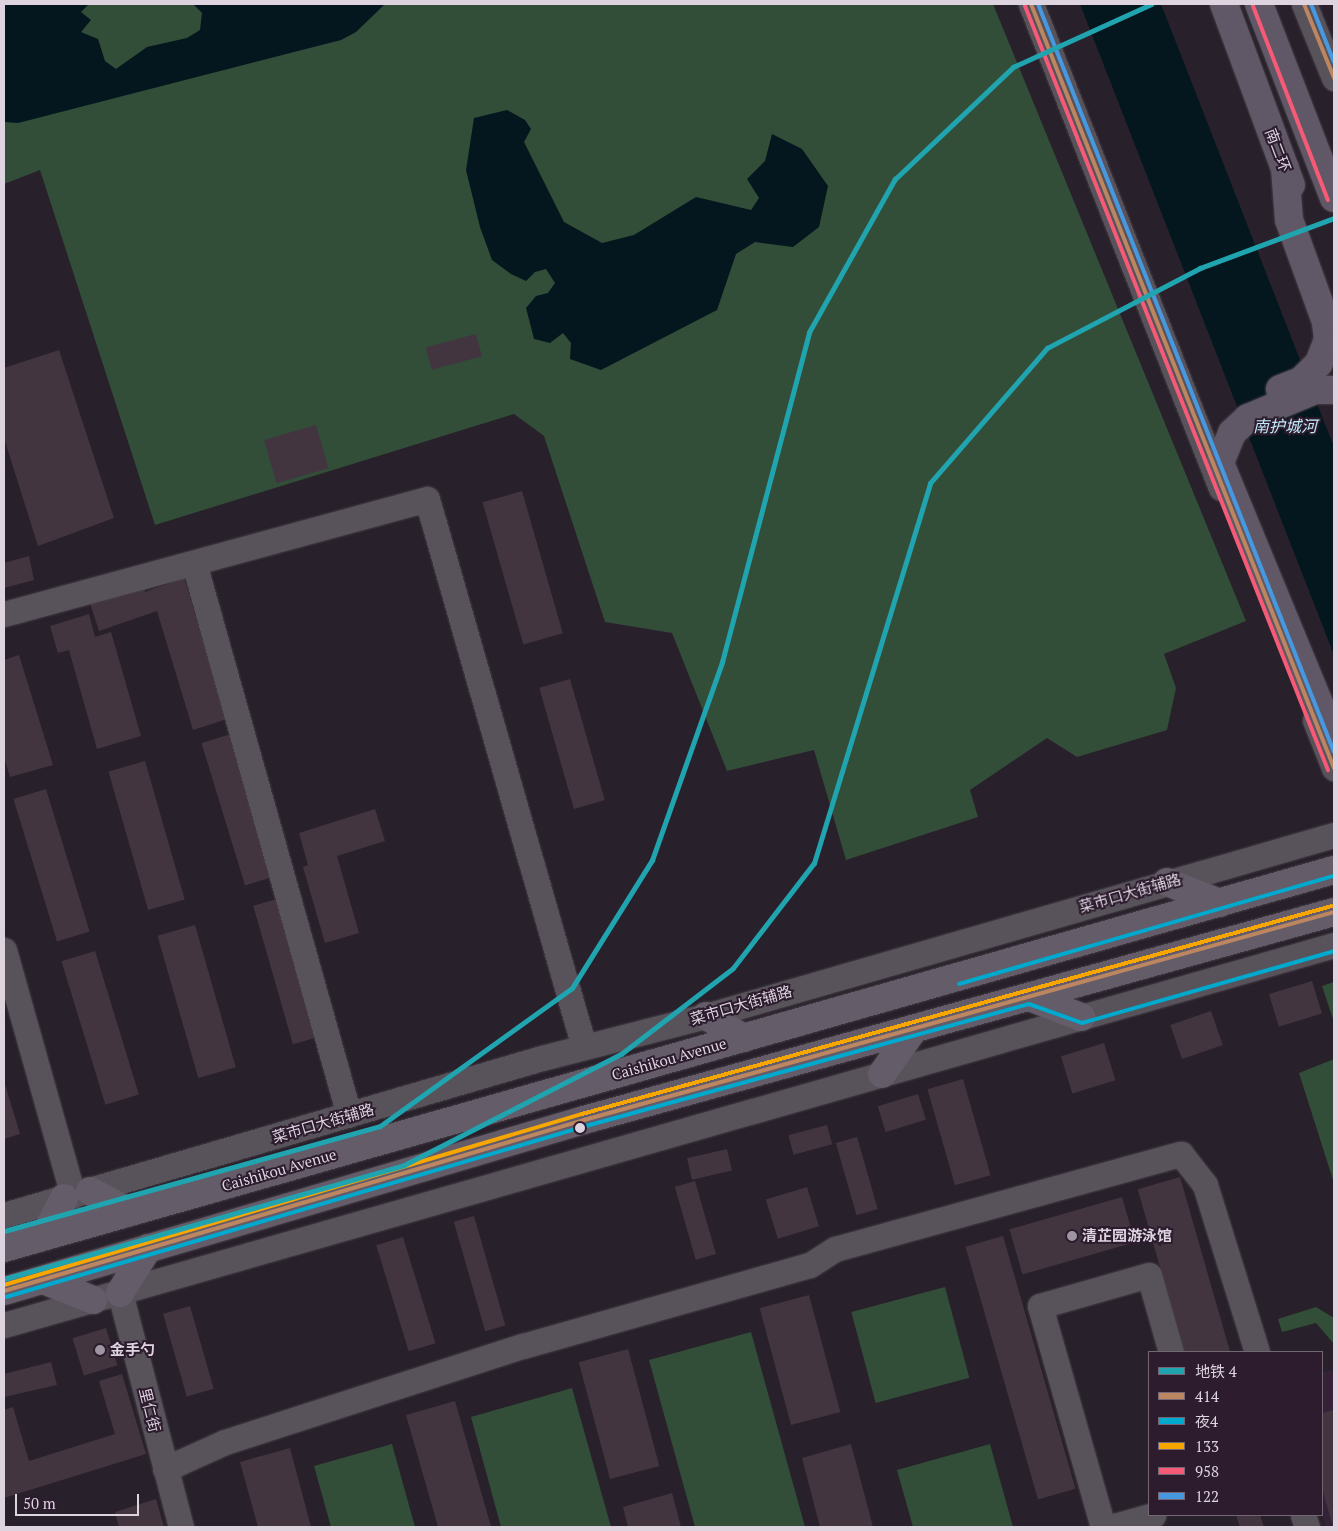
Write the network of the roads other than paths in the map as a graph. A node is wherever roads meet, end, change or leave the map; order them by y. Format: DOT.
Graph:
graph roads {
  1 [pos="1031,4"];
  2 [pos="1224,4"];
  3 [pos="1259,4"];
  4 [pos="1304,4"];
  5 [pos="1334,78"];
  6 [pos="1285,168"];
  7 [pos="1334,198"];
  8 [pos="1334,296"];
  9 [pos="1333,389"];
  10 [pos="1228,426"];
  11 [pos="1205,447"];
  12 [pos="194,562"];
  13 [pos="4,614"];
  14 [pos="1334,740"];
  15 [pos="1334,768"];
  16 [pos="1334,835"];
  17 [pos="1334,870"];
  18 [pos="1167,882"];
  19 [pos="1220,903"];
  20 [pos="1334,912"];
  21 [pos="1334,944"];
  22 [pos="4,950"];
  23 [pos="1029,997"];
  24 [pos="706,1016"];
  25 [pos="1082,1017"];
  26 [pos="914,1029"];
  27 [pos="744,1038"];
  28 [pos="584,1047"];
  29 [pos="882,1074"];
  30 [pos="349,1115"];
  31 [pos="76,1195"];
  32 [pos="130,1212"];
  33 [pos="4,1215"];
  34 [pos="44,1236"];
  35 [pos="4,1248"];
  36 [pos="148,1248"];
  37 [pos="43,1280"];
  38 [pos="4,1291"];
  39 [pos="120,1293"];
  40 [pos="93,1300"];
  41 [pos="4,1325"];
  42 [pos="1171,1351"];
  43 [pos="1257,1351"];
  44 [pos="165,1469"];
  45 [pos="1150,1516"];
  46 [pos="181,1527"];
  47 [pos="1103,1527"];
  48 [pos="1111,1527"];
  1 -- 11 [label="street"];
  2 -- 6 [label="highway, 南二环"];
  3 -- 7 [label="highway"];
  4 -- 5 [label="street"];
  6 -- 8 [label="highway, 南二环"];
  6 -- 10 [label="highway"];
  9 -- 10 [label="highway"];
  10 -- 11 [label="highway"];
  10 -- 14 [label="highway"];
  11 -- 15 [label="street"];
  12 -- 13 [label="street"];
  12 -- 28 [label="street"];
  12 -- 30 [label="street"];
  16 -- 18 [label="street, 菜市口大街辅路"];
  17 -- 19 [label="main road, Caishikou Avenue"];
  18 -- 19 [label="main road"];
  18 -- 24 [label="street, 菜市口大街辅路"];
  19 -- 27 [label="main road, Caishikou Avenue"];
  20 -- 23 [label="main road"];
  21 -- 25 [label="street"];
  22 -- 31 [label="street"];
  23 -- 25 [label="main road"];
  23 -- 26 [label="main road"];
  24 -- 27 [label="main road"];
  24 -- 28 [label="street, 菜市口大街辅路"];
  25 -- 29 [label="street"];
  26 -- 29 [label="main road"];
  26 -- 36 [label="main road"];
  27 -- 32 [label="main road, Caishikou Avenue"];
  28 -- 30 [label="street, 菜市口大街辅路"];
  29 -- 39 [label="street"];
  30 -- 31 [label="street, 菜市口大街辅路"];
  31 -- 32 [label="main road"];
  31 -- 33 [label="street, 菜市口大街辅路"];
  31 -- 34 [label="main road"];
  32 -- 34 [label="main road, Caishikou Avenue"];
  34 -- 35 [label="main road, Caishikou Avenue"];
  36 -- 37 [label="main road"];
  36 -- 39 [label="main road"];
  37 -- 38 [label="main road"];
  37 -- 40 [label="main road"];
  39 -- 40 [label="street"];
  39 -- 44 [label="street, 里仁街"];
  40 -- 41 [label="street"];
  42 -- 47 [label="street"];
  43 -- 44 [label="street"];
  44 -- 46 [label="street, 里仁街"];
  45 -- 48 [label="street"];
}
